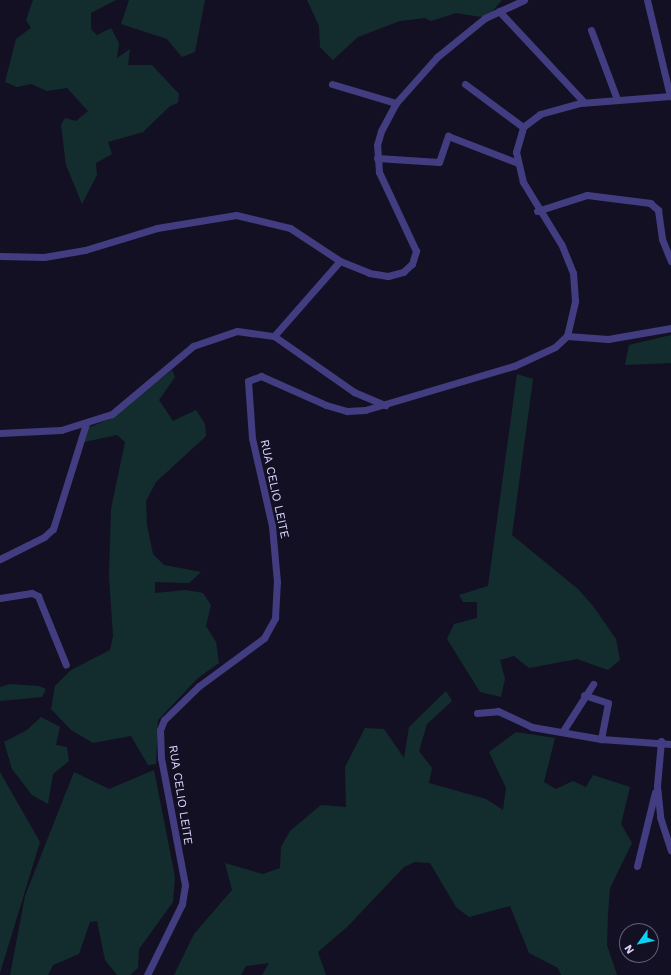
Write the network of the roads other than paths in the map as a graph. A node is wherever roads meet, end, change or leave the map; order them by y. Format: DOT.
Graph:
graph roads {
  1 [pos="524,0"];
  2 [pos="647,0"];
  3 [pos="499,11"];
  4 [pos="591,30"];
  5 [pos="332,84"];
  6 [pos="465,84"];
  7 [pos="671,96"];
  8 [pos="617,99"];
  9 [pos="584,102"];
  10 [pos="396,103"];
  11 [pos="523,127"];
  12 [pos="377,158"];
  13 [pos="518,163"];
  14 [pos="537,211"];
  15 [pos="0,256"];
  16 [pos="340,261"];
  17 [pos="671,261"];
  18 [pos="671,328"];
  19 [pos="274,336"];
  20 [pos="566,336"];
  21 [pos="385,405"];
  22 [pos="86,424"];
  23 [pos="0,433"];
  24 [pos="0,559"];
  25 [pos="0,598"];
  26 [pos="66,665"];
  27 [pos="593,684"];
  28 [pos="584,695"];
  29 [pos="478,712"];
  30 [pos="563,731"];
  31 [pos="601,739"];
  32 [pos="661,741"];
  33 [pos="671,744"];
  34 [pos="657,786"];
  35 [pos="671,850"];
  36 [pos="637,866"];
  37 [pos="147,975"];
  1 -- 3 [label="street"];
  2 -- 7 [label="street"];
  3 -- 9 [label="street"];
  3 -- 10 [label="street"];
  4 -- 8 [label="street"];
  5 -- 10 [label="street"];
  6 -- 11 [label="street"];
  7 -- 8 [label="street"];
  8 -- 9 [label="street"];
  9 -- 11 [label="street"];
  10 -- 12 [label="street"];
  11 -- 13 [label="street"];
  12 -- 13 [label="street"];
  12 -- 16 [label="street"];
  13 -- 14 [label="street"];
  14 -- 17 [label="street"];
  14 -- 20 [label="street"];
  15 -- 16 [label="street"];
  16 -- 19 [label="street"];
  18 -- 20 [label="street"];
  19 -- 21 [label="street"];
  19 -- 22 [label="street"];
  20 -- 21 [label="street"];
  21 -- 37 [label="street, RUA CELIO LEITE"];
  22 -- 23 [label="street"];
  22 -- 24 [label="street"];
  25 -- 26 [label="street"];
  27 -- 28 [label="street"];
  28 -- 30 [label="street"];
  28 -- 31 [label="street"];
  29 -- 30 [label="street"];
  30 -- 31 [label="street"];
  31 -- 32 [label="street"];
  32 -- 33 [label="street"];
  32 -- 34 [label="street"];
  34 -- 35 [label="street"];
  34 -- 36 [label="street"];
}
